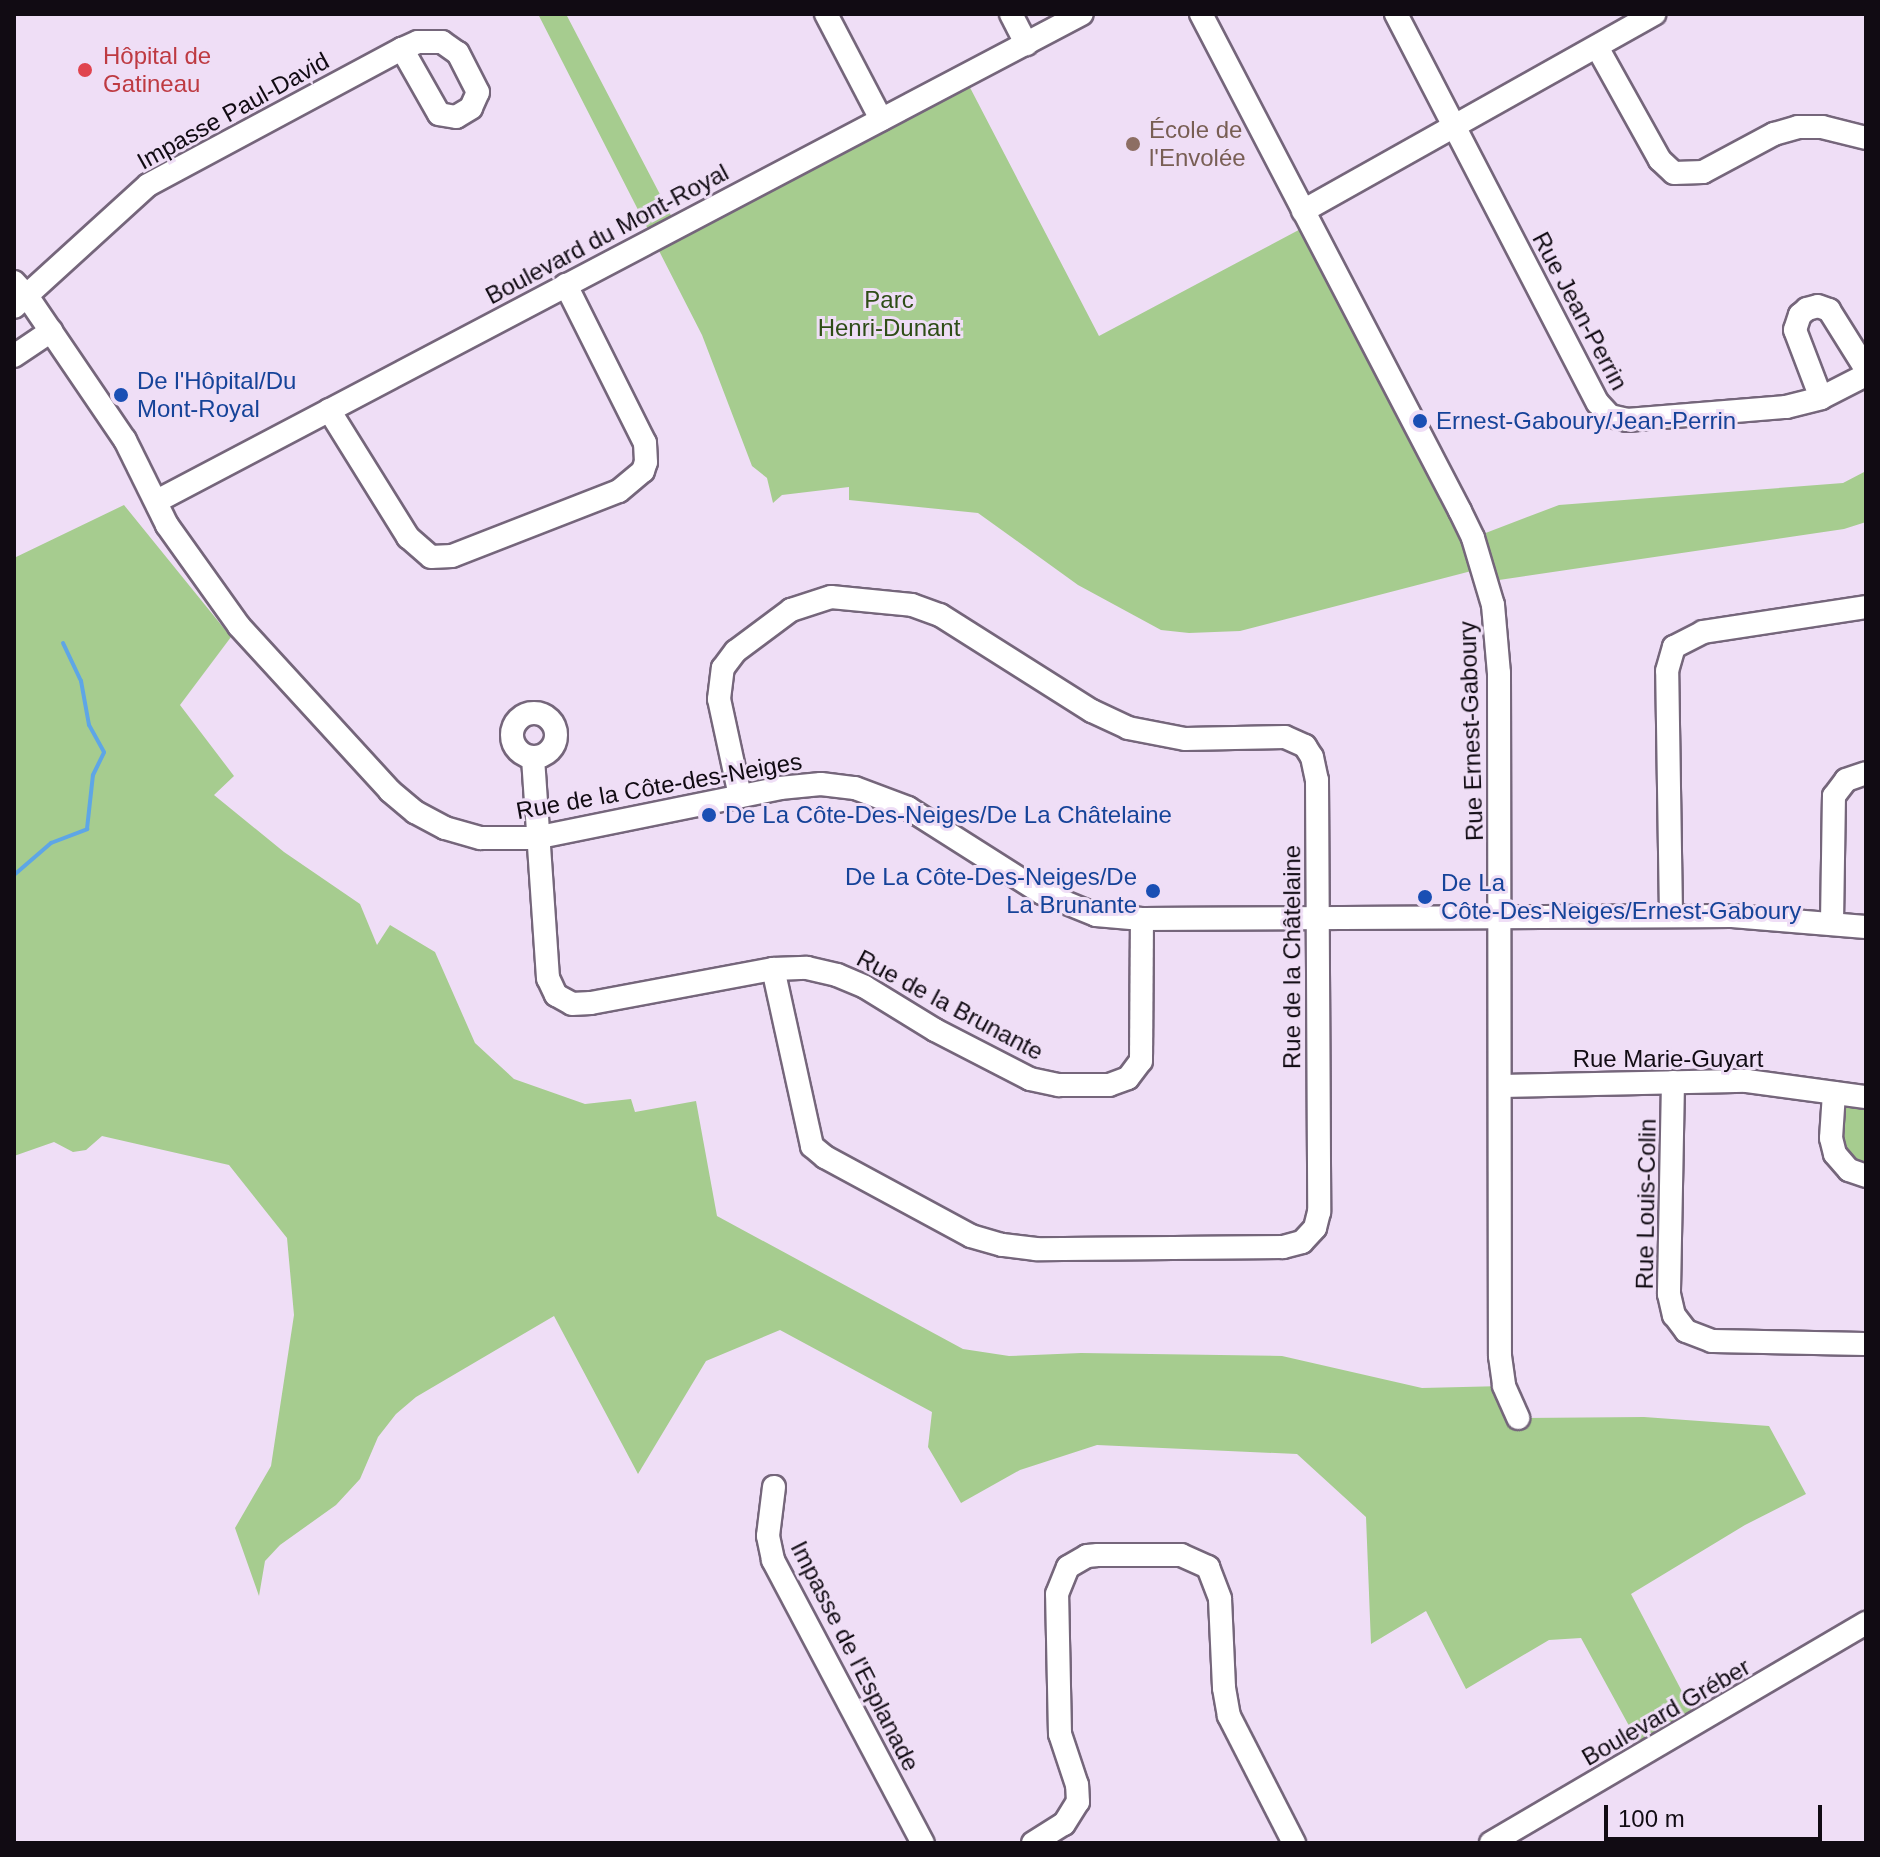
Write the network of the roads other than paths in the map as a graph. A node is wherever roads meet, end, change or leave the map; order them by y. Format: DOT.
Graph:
graph roads {
  1 [pos="826,14"];
  2 [pos="1011,14"];
  3 [pos="1082,14"];
  4 [pos="1201,14"];
  5 [pos="1396,14"];
  6 [pos="1654,14"];
  7 [pos="1026,44"];
  8 [pos="1597,47"];
  9 [pos="402,49"];
  10 [pos="881,119"];
  11 [pos="1453,125"];
  12 [pos="1866,138"];
  13 [pos="1303,211"];
  14 [pos="566,285"];
  15 [pos="18,295"];
  16 [pos="51,331"];
  17 [pos="14,356"];
  18 [pos="1866,372"];
  19 [pos="1821,398"];
  20 [pos="329,410"];
  21 [pos="157,501"];
  22 [pos="1866,607"];
  23 [pos="533,758"];
  24 [pos="1866,773"];
  25 [pos="740,796"];
  26 [pos="535,838"];
  27 [pos="1671,915"];
  28 [pos="1500,917"];
  29 [pos="1318,918"];
  30 [pos="1142,919"];
  31 [pos="1832,922"];
  32 [pos="1866,927"];
  33 [pos="773,969"];
  34 [pos="1673,1082"];
  35 [pos="1502,1086"];
  36 [pos="1834,1093"];
  37 [pos="1866,1097"];
  38 [pos="1866,1176"];
  39 [pos="1866,1344"];
  40 [pos="1518,1418"];
  41 [pos="774,1487"];
  42 [pos="1866,1623"];
  43 [pos="923,1843"];
  44 [pos="1033,1843"];
  45 [pos="1294,1843"];
  46 [pos="1491,1843"];
  1 -- 10 [label="street"];
  2 -- 7 [label="street"];
  3 -- 7 [label="street, Boulevard du Mont-Royal"];
  4 -- 13 [label="street, Rue Ernest-Gaboury"];
  5 -- 11 [label="street, Rue Jean-Perrin"];
  6 -- 8 [label="street"];
  7 -- 10 [label="street, Boulevard du Mont-Royal"];
  8 -- 11 [label="street"];
  8 -- 12 [label="street"];
  9 -- 15 [label="street, Impasse Paul-David"];
  10 -- 14 [label="street, Boulevard du Mont-Royal"];
  11 -- 13 [label="street"];
  11 -- 19 [label="street, Rue Jean-Perrin"];
  13 -- 28 [label="street, Rue Ernest-Gaboury"];
  14 -- 20 [label="street, Boulevard du Mont-Royal"];
  14 -- 20 [label="street"];
  15 -- 16 [label="street, Rue de la Côte-des-Neiges"];
  16 -- 17 [label="street"];
  16 -- 21 [label="street, Rue de la Côte-des-Neiges"];
  18 -- 19 [label="street, Rue Jean-Perrin"];
  18 -- 19 [label="street, Rue Jean-Perrin"];
  20 -- 21 [label="street, Boulevard du Mont-Royal"];
  21 -- 26 [label="street, Rue de la Côte-des-Neiges"];
  22 -- 27 [label="street"];
  23 -- 26 [label="street, Rue de la Brunante"];
  24 -- 31 [label="street"];
  25 -- 26 [label="street, Rue de la Côte-des-Neiges"];
  25 -- 29 [label="street, Rue de la Châtelaine"];
  25 -- 30 [label="street, Rue de la Côte-des-Neiges"];
  26 -- 33 [label="street, Rue de la Brunante"];
  27 -- 28 [label="street, Rue de la Côte-des-Neiges"];
  27 -- 31 [label="street, Rue de la Côte-des-Neiges"];
  28 -- 29 [label="street, Rue de la Côte-des-Neiges"];
  28 -- 35 [label="street, Rue Ernest-Gaboury"];
  29 -- 30 [label="street, Rue de la Côte-des-Neiges"];
  29 -- 33 [label="street, Rue de la Châtelaine"];
  30 -- 33 [label="street, Rue de la Brunante"];
  31 -- 32 [label="street, Rue de la Côte-des-Neiges"];
  34 -- 35 [label="street, Rue Marie-Guyart"];
  34 -- 36 [label="street, Rue Marie-Guyart"];
  34 -- 39 [label="street, Rue Louis-Colin"];
  35 -- 40 [label="street, Rue Ernest-Gaboury"];
  36 -- 37 [label="street, Rue Marie-Guyart"];
  36 -- 38 [label="street"];
  41 -- 43 [label="street, Impasse de l'Esplanade"];
  42 -- 46 [label="street, Boulevard Gréber"];
  44 -- 45 [label="street"];
}
